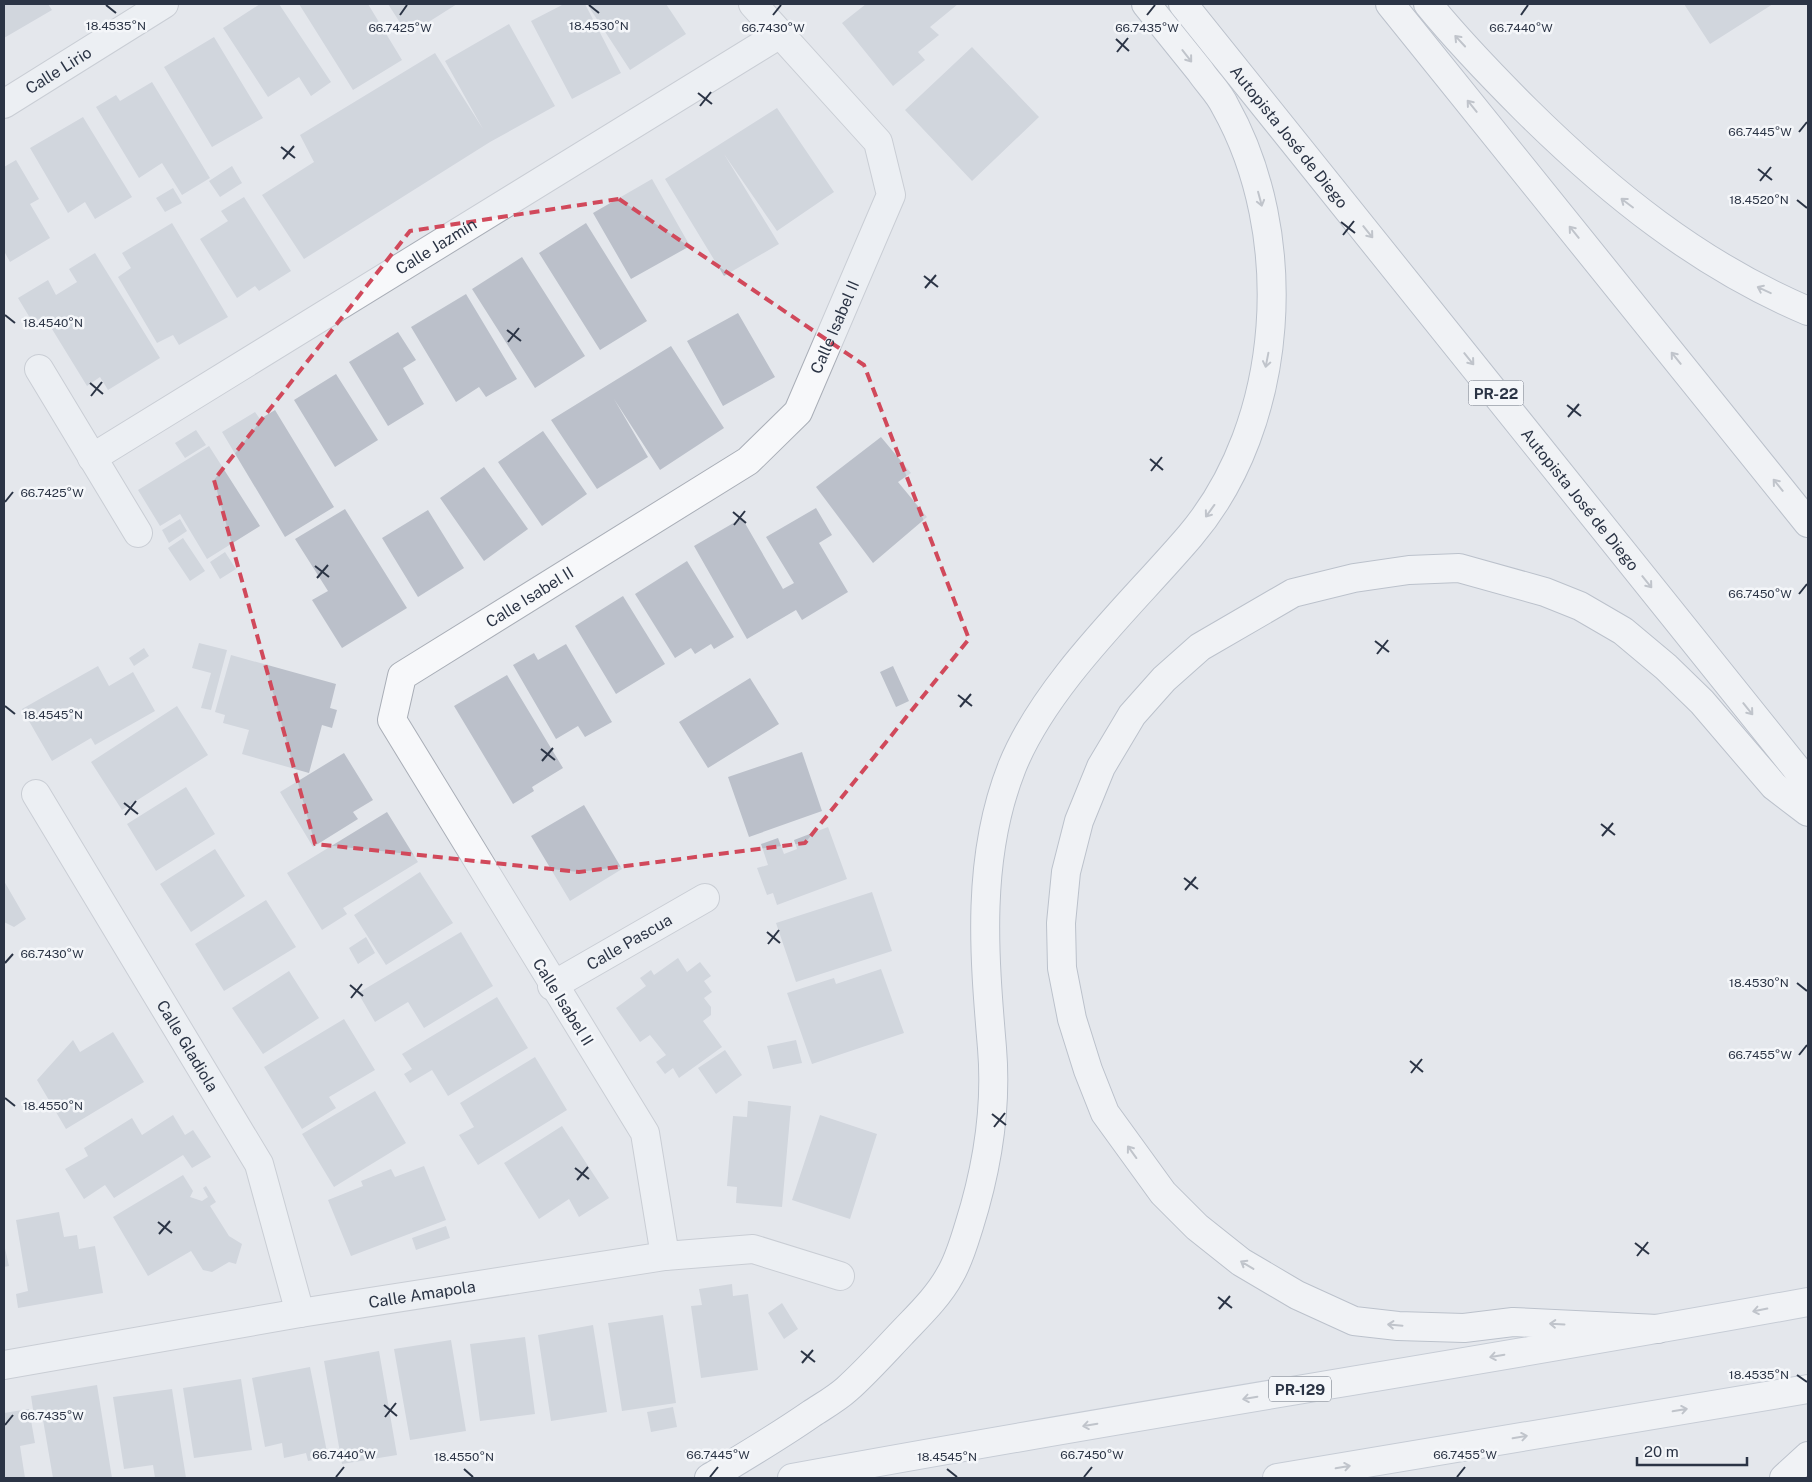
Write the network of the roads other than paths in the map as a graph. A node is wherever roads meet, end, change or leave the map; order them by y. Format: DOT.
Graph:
graph roads {
  1 [pos="164,4"];
  2 [pos="753,4"];
  3 [pos="1146,4"];
  4 [pos="1183,4"];
  5 [pos="1390,4"];
  6 [pos="1428,4"];
  7 [pos="780,34"];
  8 [pos="4,104"];
  9 [pos="1808,311"];
  10 [pos="39,369"];
  11 [pos="92,458"];
  12 [pos="1808,523"];
  13 [pos="138,533"];
  14 [pos="1808,783"];
  15 [pos="36,794"];
  16 [pos="1808,812"];
  17 [pos="705,898"];
  18 [pos="552,986"];
  19 [pos="665,1256"];
  20 [pos="840,1276"];
  21 [pos="1808,1302"];
  22 [pos="300,1313"];
  23 [pos="1658,1329"];
  24 [pos="4,1365"];
  25 [pos="1808,1389"];
  26 [pos="1808,1456"];
  27 [pos="709,1478"];
  28 [pos="792,1478"];
  29 [pos="1277,1478"];
  30 [pos="1784,1478"];
  1 -- 8 [label="street, Calle Lirio"];
  2 -- 7 [label="street, Calle Isabel II"];
  3 -- 27 [label="main road, one-way"];
  4 -- 14 [label="main road, Autopista José de Diego / PR-22, one-way"];
  12 -- 5 [label="main road, one-way"];
  9 -- 6 [label="main road, one-way"];
  7 -- 11 [label="street, Calle Jazmín"];
  7 -- 18 [label="street, Calle Isabel II"];
  10 -- 11 [label="street"];
  11 -- 13 [label="street"];
  15 -- 22 [label="street, Calle Gladiola"];
  23 -- 16 [label="main road, one-way"];
  17 -- 18 [label="street, Calle Pascua"];
  18 -- 19 [label="street, Calle Isabel II"];
  19 -- 20 [label="street, Calle Amapola"];
  19 -- 22 [label="street, Calle Amapola"];
  21 -- 23 [label="main road, PR-129, one-way"];
  22 -- 24 [label="street, Calle Amapola"];
  23 -- 28 [label="main road, PR-129, one-way"];
  29 -- 25 [label="main road, one-way"];
  26 -- 30 [label="main road"];
}
